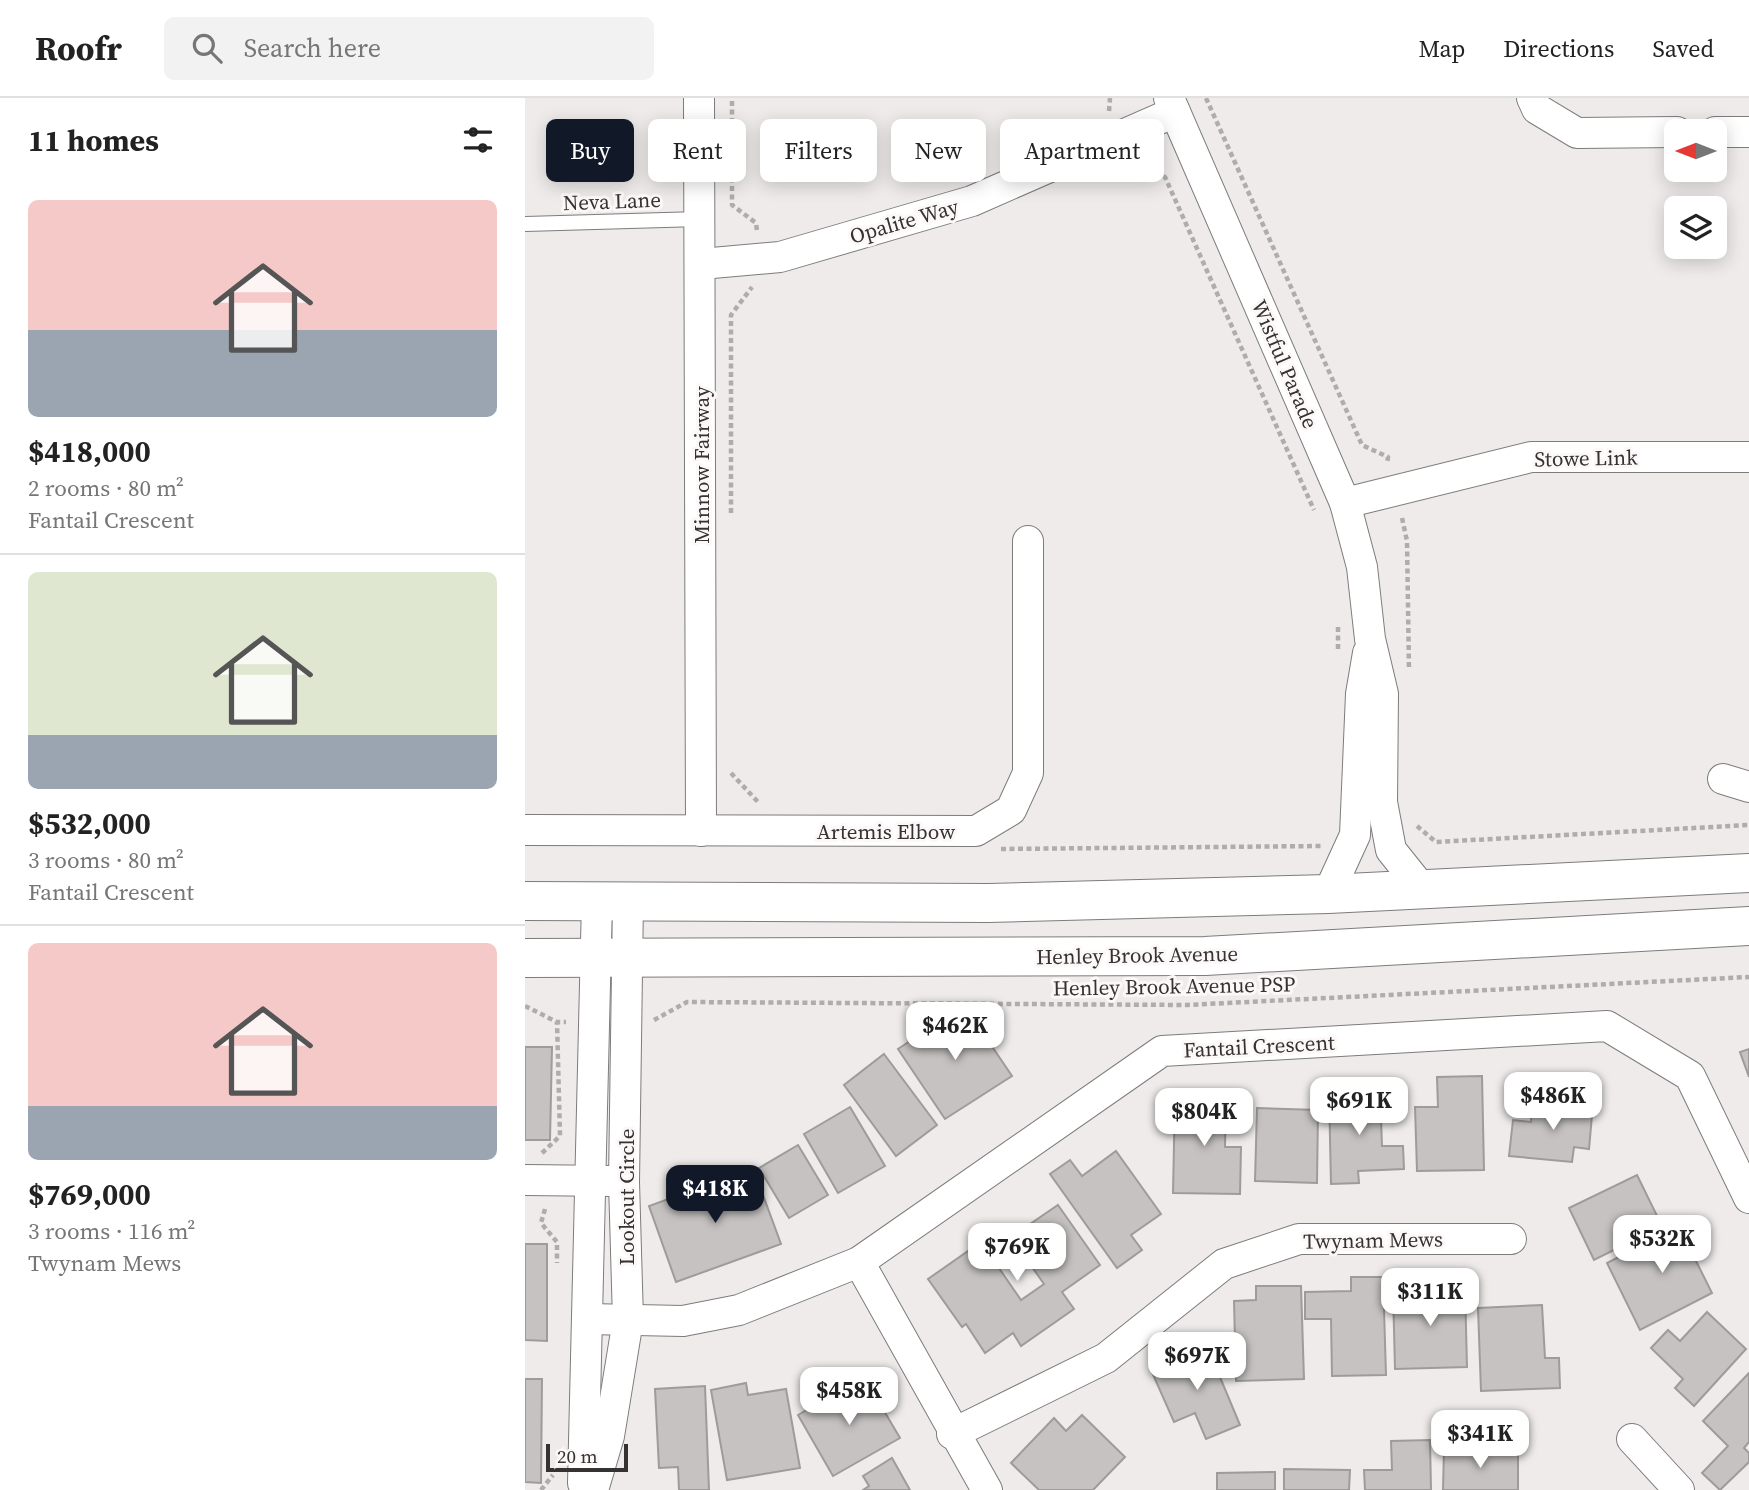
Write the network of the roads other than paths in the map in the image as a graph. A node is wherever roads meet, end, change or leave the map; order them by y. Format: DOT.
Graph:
graph roads {
  1 [pos="699,98"];
  2 [pos="1532,98"];
  3 [pos="1172,105"];
  4 [pos="1664,132"];
  5 [pos="1727,132"];
  6 [pos="1749,132"];
  7 [pos="701,219"];
  8 [pos="525,224"];
  9 [pos="701,264"];
  10 [pos="1749,457"];
  11 [pos="1345,503"];
  12 [pos="1028,541"];
  13 [pos="1370,639"];
  14 [pos="525,830"];
  15 [pos="701,831"];
  16 [pos="1749,873"];
  17 [pos="1423,890"];
  18 [pos="1328,894"];
  19 [pos="613,900"];
  20 [pos="525,901"];
  21 [pos="1749,926"];
  22 [pos="525,958"];
  23 [pos="612,958"];
  24 [pos="536,1180"];
  25 [pos="591,1180"];
  26 [pos="624,1182"];
  27 [pos="1749,1198"];
  28 [pos="1511,1239"];
  29 [pos="859,1262"];
  30 [pos="588,1320"];
  31 [pos="628,1320"];
  32 [pos="952,1434"];
  33 [pos="1632,1439"];
  34 [pos="583,1490"];
  35 [pos="593,1490"];
  36 [pos="987,1490"];
  37 [pos="1679,1490"];
  1 -- 7 [label="street, Minnow Fairway"];
  2 -- 4 [label="street"];
  3 -- 9 [label="street, Opalite Way"];
  3 -- 11 [label="street, Wistful Parade"];
  5 -- 6 [label="street"];
  7 -- 8 [label="lane, Neva Lane"];
  7 -- 9 [label="street, Minnow Fairway"];
  9 -- 15 [label="street, Minnow Fairway"];
  10 -- 11 [label="street, Stowe Link"];
  11 -- 13 [label="street, Wistful Parade"];
  12 -- 15 [label="street, Artemis Elbow"];
  13 -- 17 [label="street, Wistful Parade"];
  13 -- 18 [label="street, Wistful Parade"];
  14 -- 15 [label="street, Artemis Elbow"];
  16 -- 17 [label="main road"];
  17 -- 18 [label="main road"];
  18 -- 19 [label="main road"];
  19 -- 20 [label="main road"];
  19 -- 23 [label="street, Lookout Circle"];
  21 -- 23 [label="main road, Henley Brook Avenue"];
  22 -- 23 [label="main road, Henley Brook Avenue"];
  23 -- 25 [label="street, Lookout Circle"];
  23 -- 26 [label="street, Lookout Circle"];
  24 -- 25 [label="street"];
  25 -- 26 [label="street"];
  25 -- 30 [label="street, Lookout Circle"];
  26 -- 31 [label="street, Lookout Circle"];
  27 -- 29 [label="street, Fantail Crescent"];
  28 -- 32 [label="street, Twynam Mews"];
  29 -- 31 [label="street, Fantail Crescent"];
  29 -- 32 [label="street"];
  30 -- 31 [label="street, Fantail Crescent"];
  30 -- 34 [label="street, Lookout Circle"];
  31 -- 35 [label="street, Lookout Circle"];
  32 -- 36 [label="street"];
  33 -- 37 [label="street"];
}
